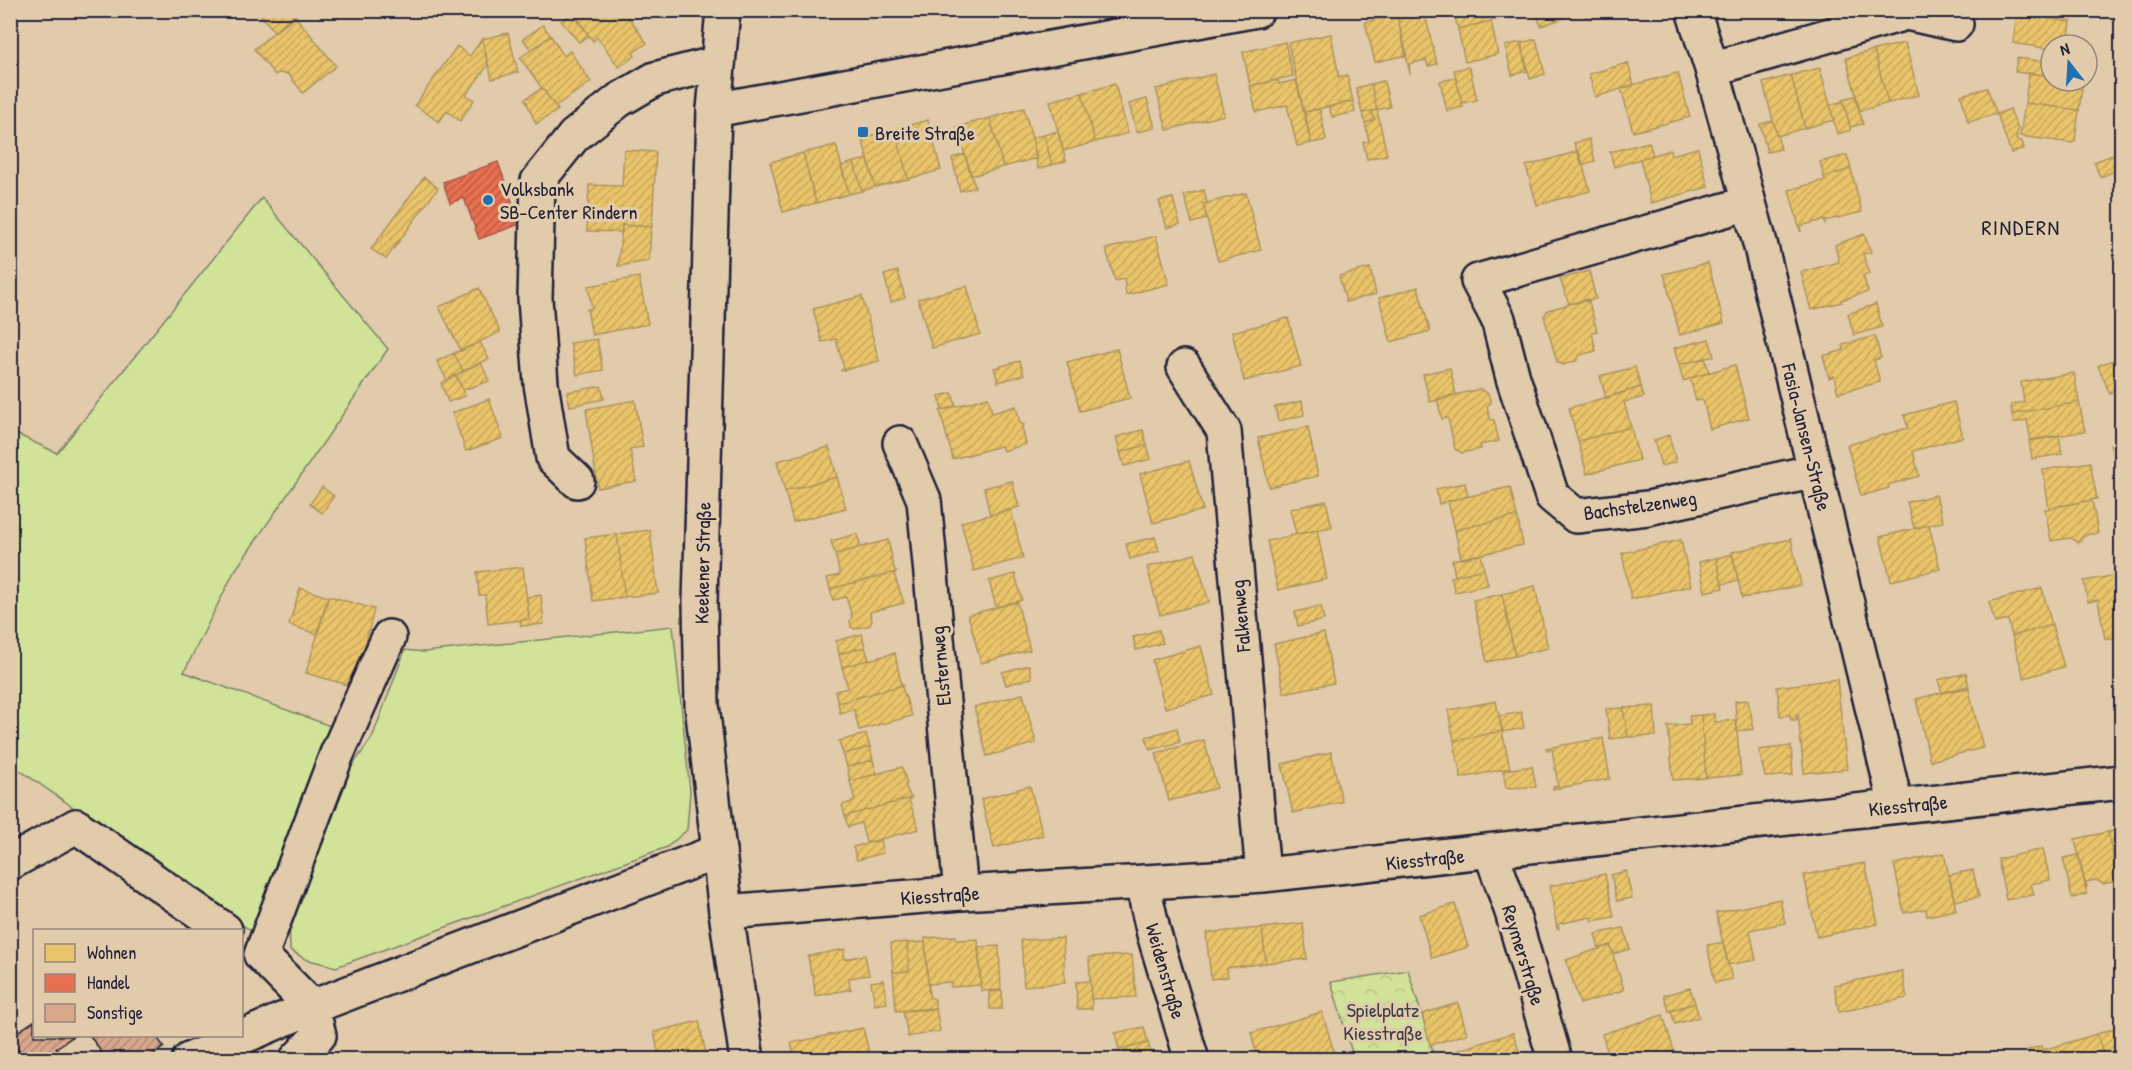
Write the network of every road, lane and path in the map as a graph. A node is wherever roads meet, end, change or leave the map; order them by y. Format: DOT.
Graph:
graph roads {
  1 [pos="723,10"];
  2 [pos="1257,10"];
  3 [pos="1694,10"];
  4 [pos="1956,24"];
  5 [pos="718,63"];
  6 [pos="1712,69"];
  7 [pos="714,110"];
  8 [pos="1749,203"];
  9 [pos="1184,367"];
  10 [pos="900,443"];
  11 [pos="1816,471"];
  12 [pos="578,481"];
  13 [pos="389,637"];
  14 [pos="2121,782"];
  15 [pos="1896,806"];
  16 [pos="719,851"];
  17 [pos="1491,852"];
  18 [pos="10,863"];
  19 [pos="1263,875"];
  20 [pos="1142,882"];
  21 [pos="961,893"];
  22 [pos="726,912"];
  23 [pos="224,929"];
  24 [pos="251,948"];
  25 [pos="312,1007"];
  26 [pos="243,1036"];
  27 [pos="241,1037"];
  28 [pos="189,1059"];
  29 [pos="296,1059"];
  30 [pos="747,1059"];
  31 [pos="1192,1059"];
  32 [pos="1556,1059"];
  1 -- 5 [label="street, Keekener Straße"];
  2 -- 7 [label="street"];
  3 -- 6 [label="street, Fasia-Jansen-Straße"];
  4 -- 6 [label="street"];
  5 -- 7 [label="street, Keekener Straße"];
  5 -- 12 [label="street"];
  6 -- 8 [label="street, Fasia-Jansen-Straße"];
  7 -- 16 [label="street, Keekener Straße"];
  8 -- 11 [label="street, Fasia-Jansen-Straße"];
  8 -- 11 [label="street, Bachstelzenweg"];
  9 -- 19 [label="street, Falkenweg"];
  10 -- 21 [label="street, Elsternweg"];
  11 -- 15 [label="street, Fasia-Jansen-Straße"];
  13 -- 24 [label="street"];
  14 -- 15 [label="street, Kiesstraße"];
  15 -- 17 [label="street, Kiesstraße"];
  16 -- 22 [label="street, Keekener Straße"];
  16 -- 25 [label="street"];
  17 -- 19 [label="street, Kiesstraße"];
  17 -- 32 [label="street, Reymerstraße"];
  18 -- 23 [label="street"];
  19 -- 20 [label="street, Kiesstraße"];
  20 -- 21 [label="street, Kiesstraße"];
  20 -- 31 [label="street, Weidenstraße"];
  21 -- 22 [label="street, Kiesstraße"];
  22 -- 30 [label="street, Keekener Straße"];
  24 -- 25 [label="street"];
  25 -- 26 [label="street"];
  25 -- 29 [label="street"];
  27 -- 28 [label="street"];
}
